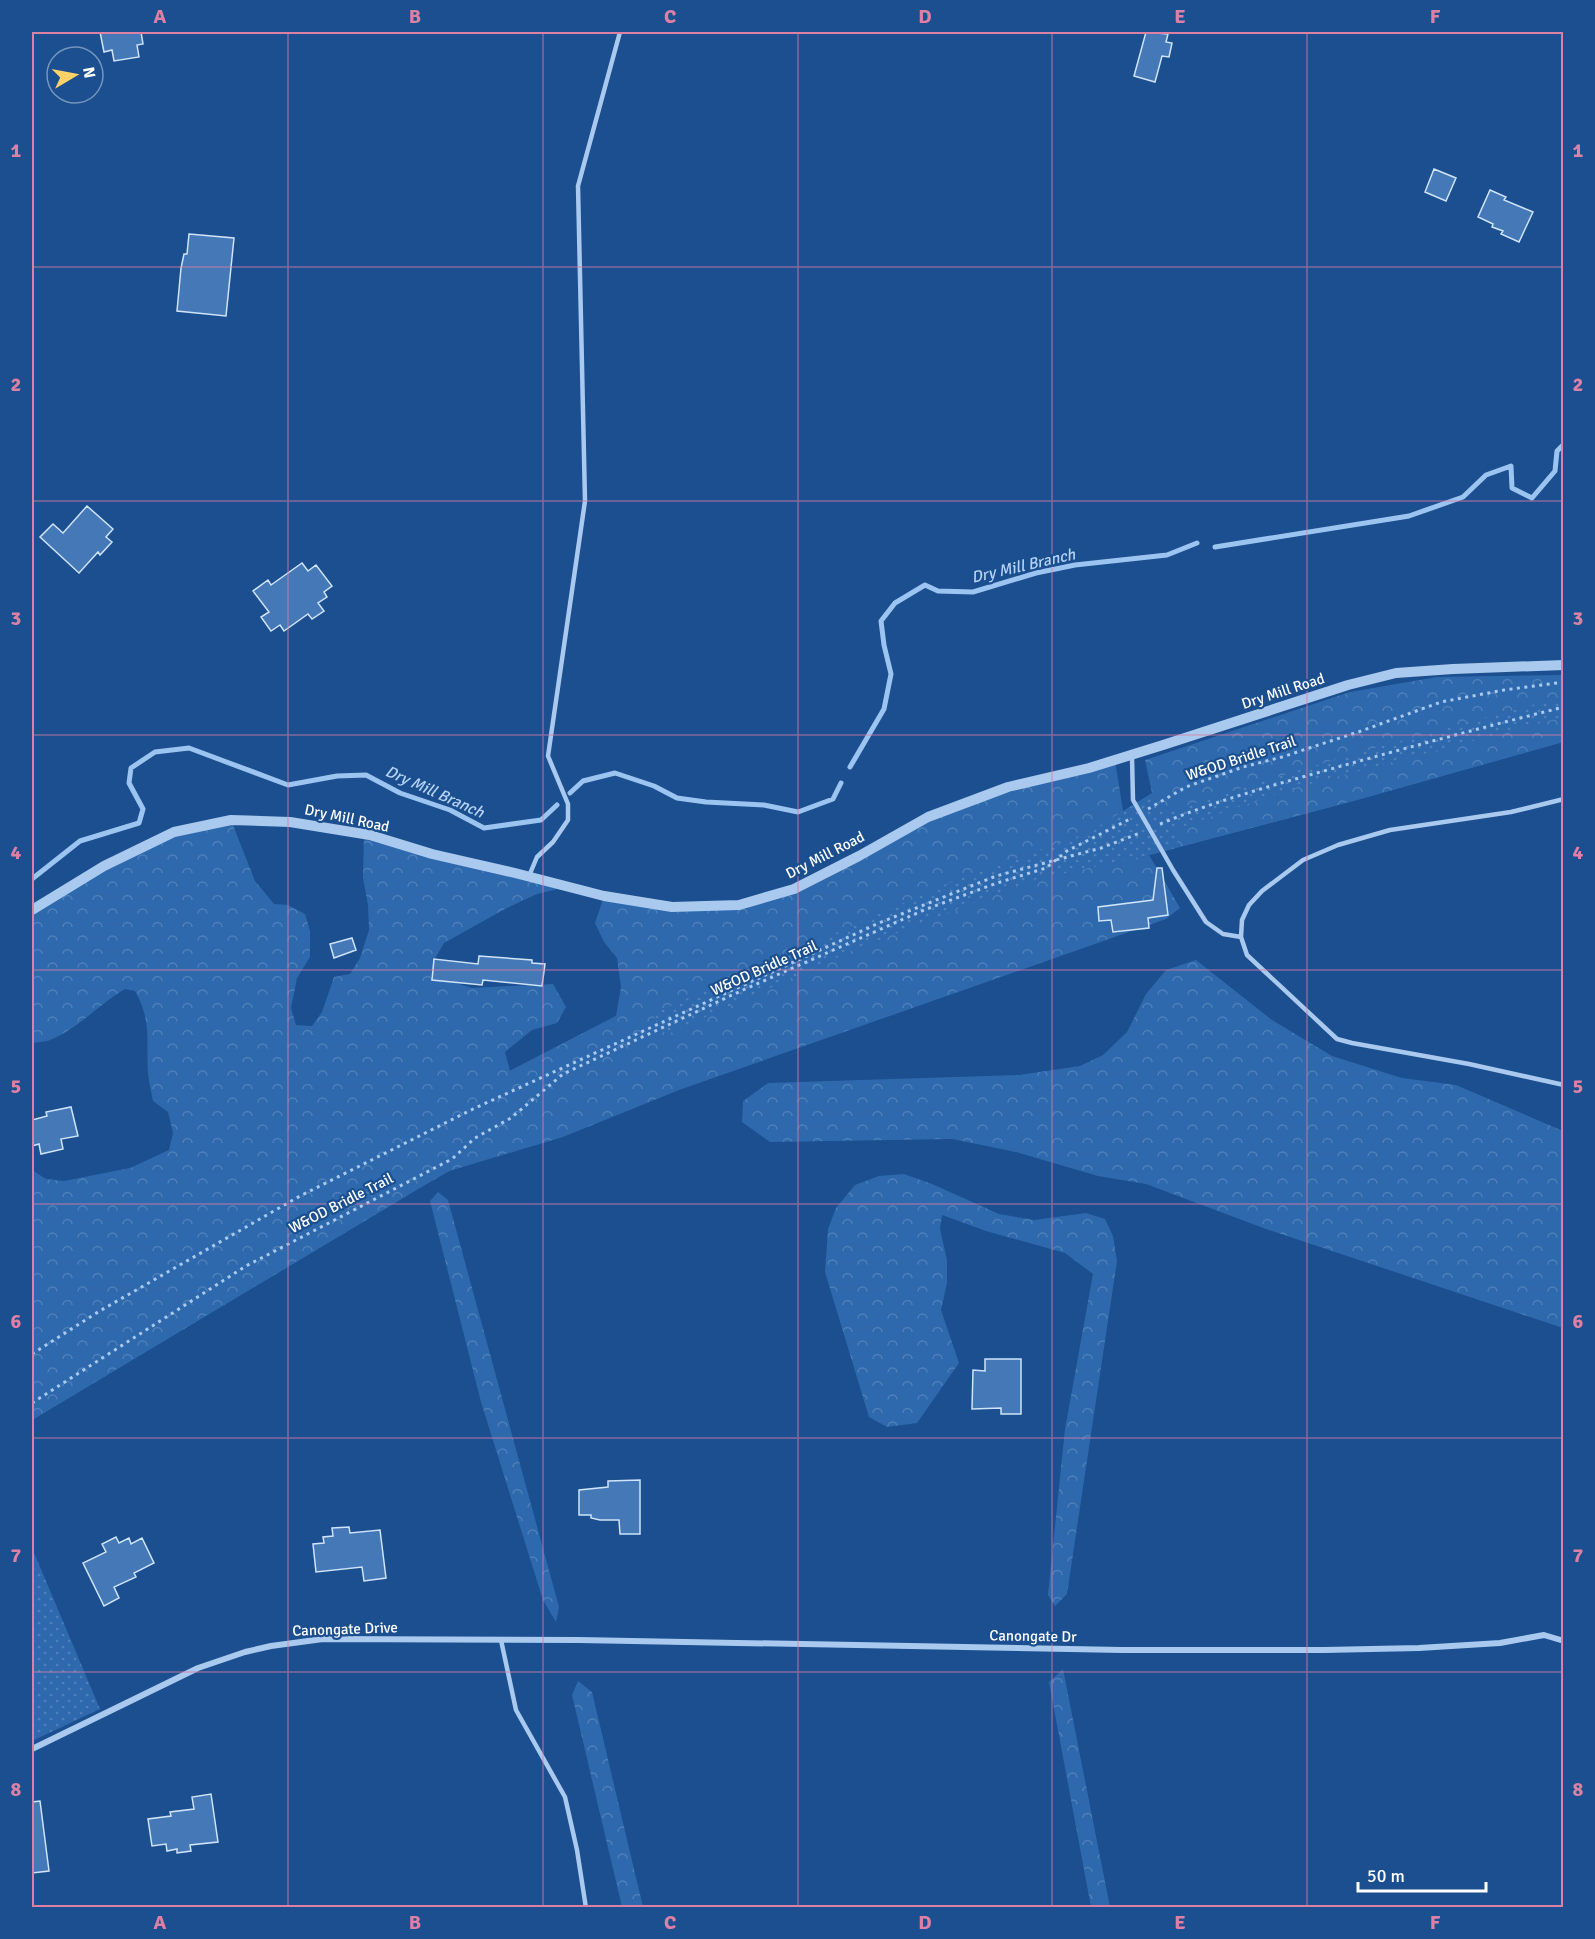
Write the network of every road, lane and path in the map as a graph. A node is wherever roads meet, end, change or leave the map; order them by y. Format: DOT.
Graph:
graph roads {
  1 [pos="620,32"];
  2 [pos="1563,664"];
  3 [pos="1563,682"];
  4 [pos="1563,707"];
  5 [pos="1132,755"];
  6 [pos="1563,799"];
  7 [pos="1140,814"];
  8 [pos="1149,828"];
  9 [pos="1059,858"];
  10 [pos="528,877"];
  11 [pos="32,910"];
  12 [pos="1241,937"];
  13 [pos="1563,1085"];
  14 [pos="32,1354"];
  15 [pos="32,1403"];
  16 [pos="501,1640"];
  17 [pos="1563,1641"];
  18 [pos="32,1749"];
  19 [pos="586,1908"];
  1 -- 10 [label="lane"];
  2 -- 5 [label="street, Dry Mill Road"];
  3 -- 7 [label="path, W&OD Bridle Trail"];
  4 -- 8 [label="path"];
  5 -- 7 [label="lane"];
  5 -- 10 [label="street, Dry Mill Road"];
  6 -- 12 [label="lane"];
  7 -- 8 [label="lane"];
  7 -- 9 [label="path, W&OD Bridle Trail"];
  8 -- 9 [label="path"];
  8 -- 12 [label="lane"];
  9 -- 14 [label="path"];
  9 -- 15 [label="path, W&OD Bridle Trail"];
  10 -- 11 [label="street, Dry Mill Road"];
  12 -- 13 [label="lane"];
  16 -- 17 [label="street, Canongate Dr"];
  16 -- 18 [label="street, Canongate Drive"];
  16 -- 19 [label="lane"];
}
